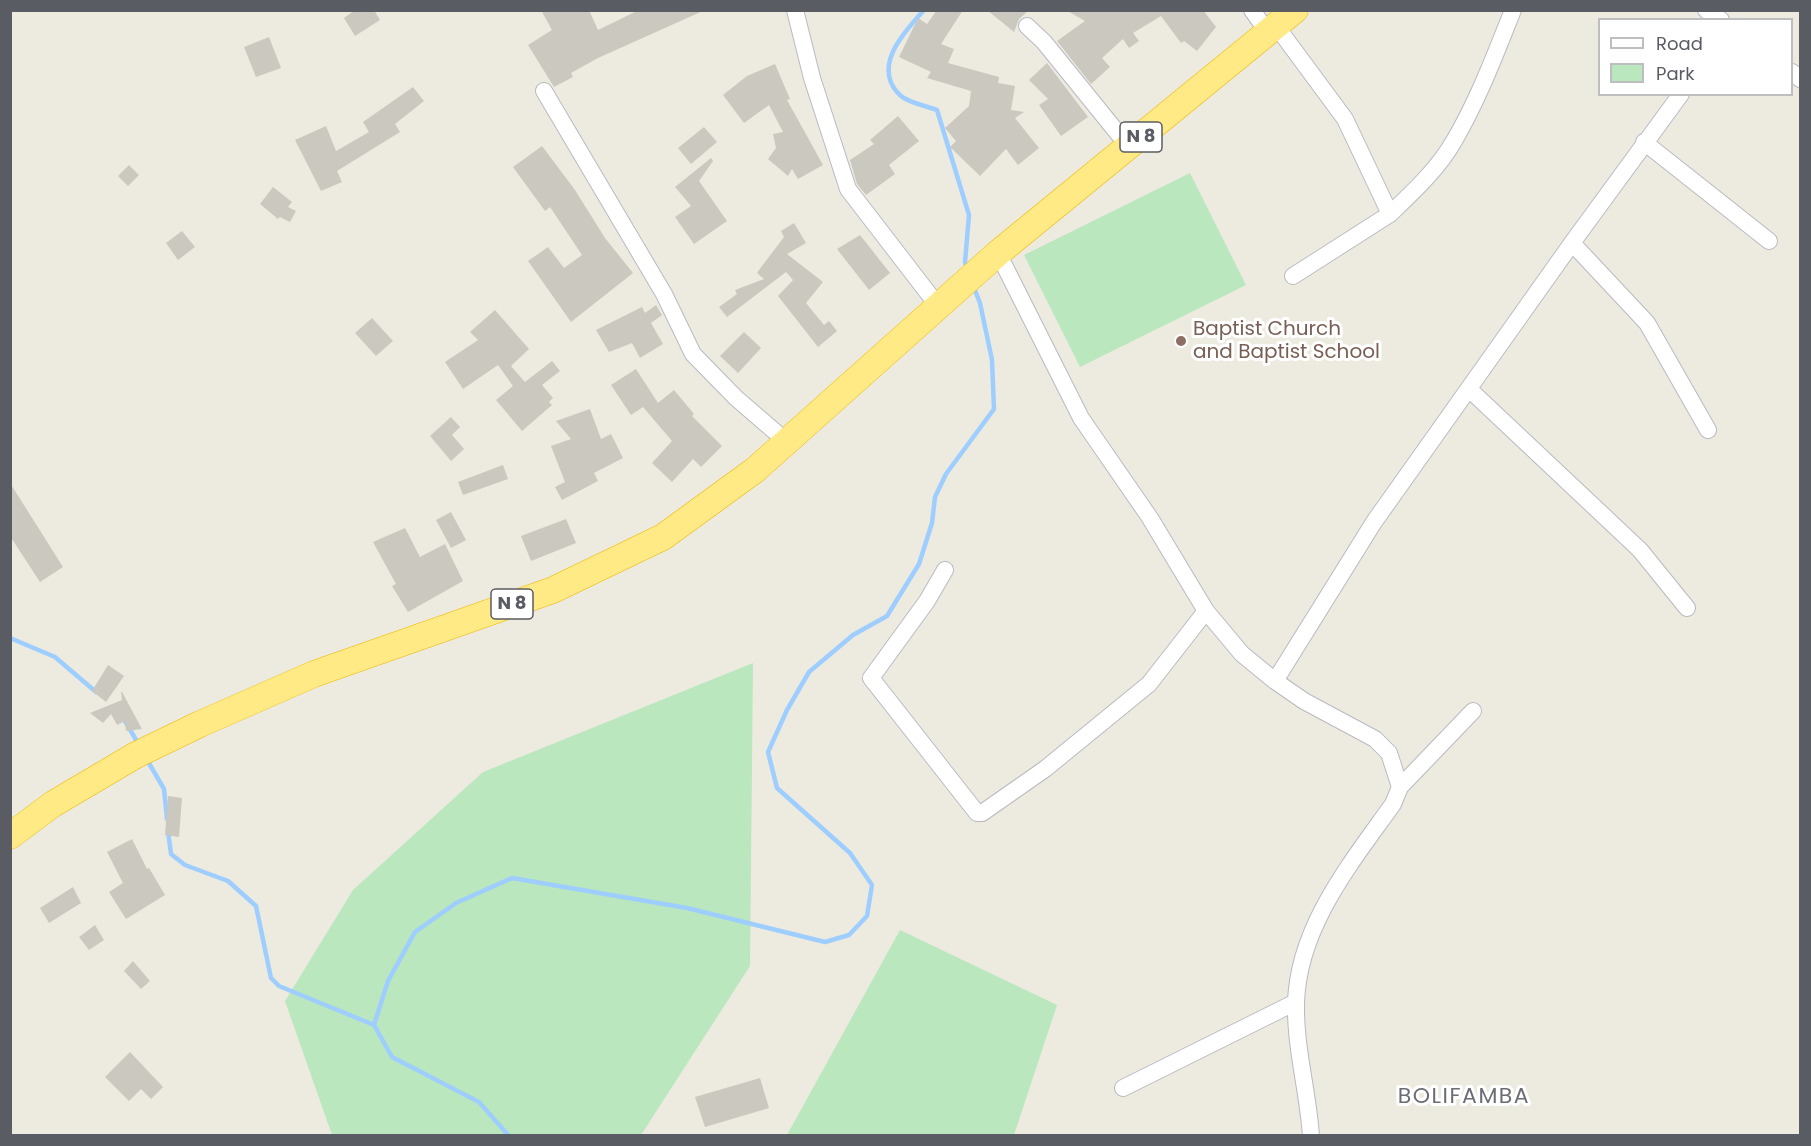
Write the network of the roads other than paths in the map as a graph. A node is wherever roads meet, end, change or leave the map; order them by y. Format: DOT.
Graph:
graph roads {
  1 [pos="795,10"];
  2 [pos="1252,10"];
  3 [pos="1513,10"];
  4 [pos="1280,24"];
  5 [pos="1027,26"];
  6 [pos="544,91"];
  7 [pos="1679,96"];
  8 [pos="1644,142"];
  9 [pos="1129,147"];
  10 [pos="1390,214"];
  11 [pos="1769,241"];
  12 [pos="1572,243"];
  13 [pos="992,258"];
  14 [pos="1293,276"];
  15 [pos="938,306"];
  16 [pos="1469,389"];
  17 [pos="1708,430"];
  18 [pos="787,442"];
  19 [pos="945,570"];
  20 [pos="1687,608"];
  21 [pos="1206,612"];
  22 [pos="1275,681"];
  23 [pos="1473,711"];
  24 [pos="1400,787"];
  25 [pos="10,836"];
  26 [pos="1296,1002"];
  27 [pos="1123,1088"];
  28 [pos="1311,1136"];
  1 -- 15 [label="street"];
  2 -- 4 [label="street"];
  3 -- 10 [label="street"];
  4 -- 9 [label="highway, N 8"];
  4 -- 10 [label="street"];
  5 -- 9 [label="street"];
  6 -- 18 [label="street"];
  7 -- 8 [label="street"];
  8 -- 11 [label="street"];
  8 -- 12 [label="street"];
  9 -- 13 [label="highway, N 8"];
  10 -- 14 [label="street"];
  12 -- 16 [label="street"];
  12 -- 17 [label="street"];
  13 -- 15 [label="highway, N 8"];
  13 -- 21 [label="street"];
  15 -- 18 [label="highway, N 8"];
  16 -- 20 [label="street"];
  16 -- 22 [label="street"];
  18 -- 25 [label="highway, N 8"];
  19 -- 21 [label="street"];
  21 -- 22 [label="street"];
  22 -- 24 [label="street"];
  23 -- 24 [label="street"];
  24 -- 26 [label="street"];
  26 -- 27 [label="street"];
  26 -- 28 [label="street"];
}
